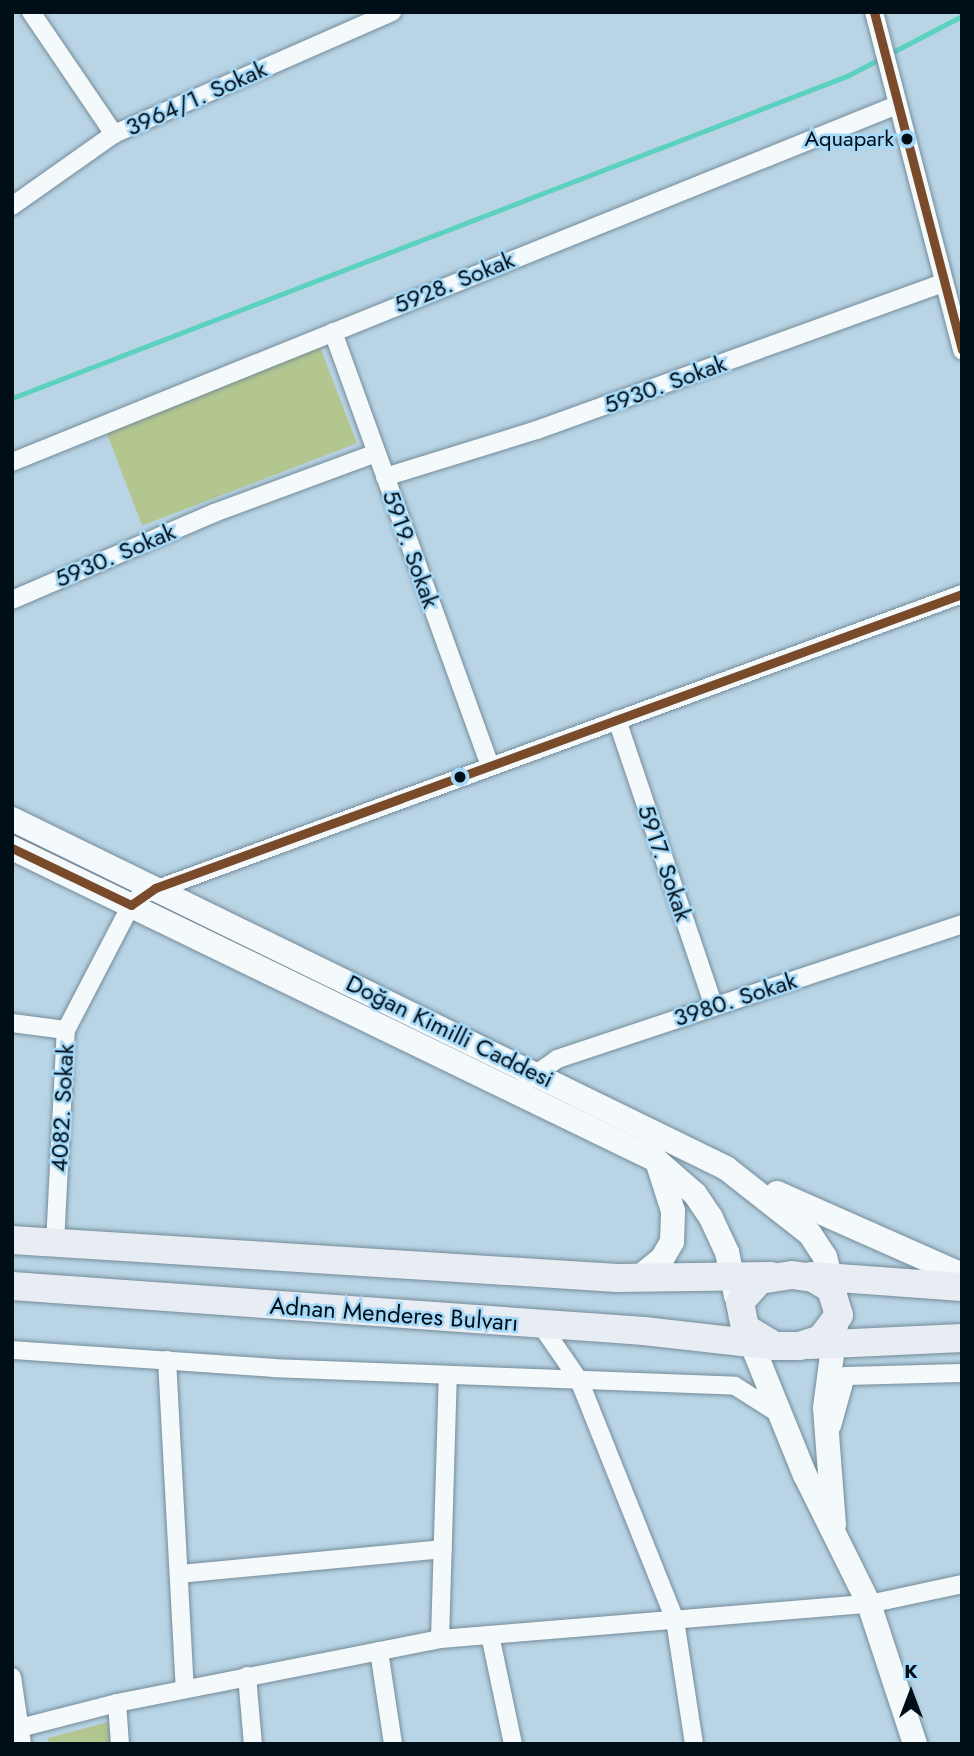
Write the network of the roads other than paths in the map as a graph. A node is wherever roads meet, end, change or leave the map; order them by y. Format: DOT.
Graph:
graph roads {
  1 [pos="31,12"];
  2 [pos="393,12"];
  3 [pos="874,12"];
  4 [pos="897,105"];
  5 [pos="114,134"];
  6 [pos="12,205"];
  7 [pos="942,283"];
  8 [pos="333,332"];
  9 [pos="962,351"];
  10 [pos="376,453"];
  11 [pos="12,462"];
  12 [pos="385,477"];
  13 [pos="962,594"];
  14 [pos="12,600"];
  15 [pos="617,720"];
  16 [pos="490,766"];
  17 [pos="12,819"];
  18 [pos="12,848"];
  19 [pos="155,888"];
  20 [pos="131,905"];
  21 [pos="962,924"];
  22 [pos="714,1006"];
  23 [pos="12,1023"];
  24 [pos="66,1030"];
  25 [pos="526,1081"];
  26 [pos="656,1160"];
  27 [pos="726,1168"];
  28 [pos="12,1240"];
  29 [pos="55,1244"];
  30 [pos="962,1275"];
  31 [pos="771,1276"];
  32 [pos="637,1279"];
  33 [pos="734,1279"];
  34 [pos="12,1286"];
  35 [pos="962,1287"];
  36 [pos="836,1298"];
  37 [pos="541,1325"];
  38 [pos="762,1335"];
  39 [pos="962,1338"];
  40 [pos="832,1344"];
  41 [pos="12,1350"];
  42 [pos="167,1360"];
  43 [pos="962,1373"];
  44 [pos="448,1375"];
  45 [pos="579,1380"];
  46 [pos="784,1417"];
  47 [pos="827,1443"];
  48 [pos="834,1533"];
  49 [pos="443,1549"];
  50 [pos="179,1574"];
  51 [pos="962,1584"];
  52 [pos="869,1604"];
  53 [pos="675,1620"];
  54 [pos="490,1635"];
  55 [pos="440,1639"];
  56 [pos="379,1651"];
  57 [pos="247,1676"];
  58 [pos="12,1677"];
  59 [pos="185,1688"];
  60 [pos="117,1703"];
  61 [pos="18,1734"];
  62 [pos="120,1744"];
  63 [pos="253,1744"];
  64 [pos="393,1744"];
  65 [pos="513,1744"];
  66 [pos="694,1744"];
  67 [pos="915,1744"];
  1 -- 5 [label="street"];
  2 -- 5 [label="street, 3964/1. Sokak"];
  3 -- 4 [label="street"];
  4 -- 7 [label="street"];
  4 -- 8 [label="street, 5928. Sokak"];
  5 -- 6 [label="street, 3964/1. Sokak"];
  7 -- 9 [label="street"];
  7 -- 12 [label="street, 5930. Sokak"];
  8 -- 10 [label="street, 5919. Sokak"];
  8 -- 11 [label="street, 5928. Sokak"];
  10 -- 12 [label="street, 5919. Sokak"];
  10 -- 14 [label="street, 5930. Sokak"];
  12 -- 16 [label="street, 5919. Sokak"];
  13 -- 15 [label="street"];
  15 -- 16 [label="street"];
  15 -- 22 [label="street, 5917. Sokak"];
  16 -- 19 [label="street"];
  17 -- 19 [label="main road, Doğan Kimilli Caddesi"];
  18 -- 20 [label="main road, Doğan Kimilli Caddesi"];
  19 -- 20 [label="street"];
  19 -- 25 [label="main road, Doğan Kimilli Caddesi"];
  20 -- 24 [label="street, 4082. Sokak"];
  20 -- 25 [label="main road, Doğan Kimilli Caddesi"];
  21 -- 22 [label="street, 3980. Sokak"];
  22 -- 25 [label="street, 3980. Sokak"];
  23 -- 24 [label="street"];
  24 -- 29 [label="street, 4082. Sokak"];
  25 -- 26 [label="main road, Doğan Kimilli Caddesi"];
  25 -- 27 [label="main road, Doğan Kimilli Caddesi"];
  26 -- 32 [label="main road"];
  26 -- 33 [label="main road, Doğan Kimilli Caddesi"];
  27 -- 30 [label="main road"];
  27 -- 36 [label="main road, Doğan Kimilli Caddesi"];
  28 -- 29 [label="main road, Adnan Menderes Bulvarı"];
  29 -- 32 [label="main road, Adnan Menderes Bulvarı"];
  31 -- 33 [label="main road, Adnan Menderes Bulvarı"];
  31 -- 36 [label="main road, Adnan Menderes Bulvarı"];
  31 -- 38 [label="main road"];
  32 -- 33 [label="main road, Adnan Menderes Bulvarı"];
  33 -- 38 [label="main road, Doğan Kimilli Caddesi"];
  34 -- 37 [label="main road, Adnan Menderes Bulvarı"];
  35 -- 36 [label="main road"];
  36 -- 38 [label="main road"];
  36 -- 40 [label="main road"];
  37 -- 38 [label="main road, Adnan Menderes Bulvarı"];
  37 -- 45 [label="street"];
  38 -- 40 [label="main road, Adnan Menderes Bulvarı"];
  38 -- 46 [label="main road, Doğan Kimilli Caddesi"];
  39 -- 40 [label="main road, Adnan Menderes Bulvarı"];
  40 -- 47 [label="main road"];
  41 -- 42 [label="street"];
  42 -- 44 [label="street"];
  42 -- 50 [label="street"];
  43 -- 47 [label="street"];
  44 -- 45 [label="street"];
  44 -- 49 [label="street"];
  45 -- 46 [label="street"];
  45 -- 53 [label="street"];
  46 -- 48 [label="main road, Doğan Kimilli Caddesi"];
  47 -- 48 [label="main road"];
  48 -- 52 [label="main road, Doğan Kimilli Caddesi"];
  49 -- 50 [label="street"];
  49 -- 55 [label="street"];
  50 -- 59 [label="street"];
  51 -- 52 [label="street"];
  52 -- 53 [label="street"];
  52 -- 67 [label="main road, Doğan Kimilli Caddesi"];
  53 -- 54 [label="street"];
  53 -- 66 [label="street"];
  54 -- 55 [label="street"];
  54 -- 65 [label="street"];
  55 -- 56 [label="street"];
  56 -- 57 [label="street"];
  56 -- 64 [label="street"];
  57 -- 59 [label="street"];
  57 -- 63 [label="street"];
  58 -- 61 [label="street"];
  59 -- 60 [label="street"];
  60 -- 61 [label="street"];
  60 -- 62 [label="street"];
}
